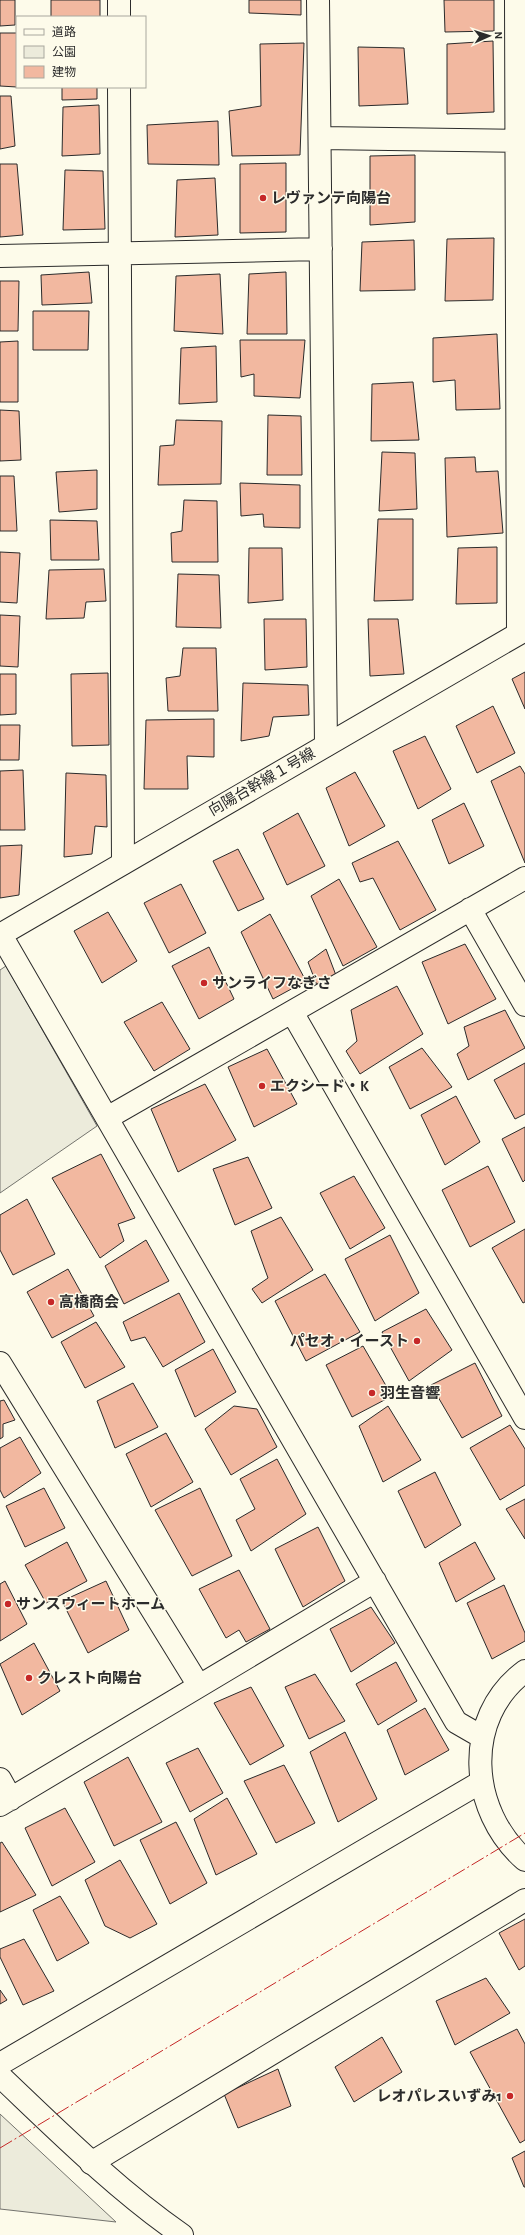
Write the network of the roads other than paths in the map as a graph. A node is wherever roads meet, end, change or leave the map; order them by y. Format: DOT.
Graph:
graph roads {
  1 [pos="119,0"];
  2 [pos="318,0"];
  3 [pos="516,0"];
  4 [pos="119,16"];
  5 [pos="119,88"];
  6 [pos="321,138"];
  7 [pos="521,141"];
  8 [pos="322,250"];
  9 [pos="118,253"];
  10 [pos="0,256"];
  11 [pos="522,632"];
  12 [pos="326,745"];
  13 [pos="123,863"];
  14 [pos="525,878"];
  15 [pos="470,909"];
  16 [pos="0,935"];
  17 [pos="525,1005"];
  18 [pos="292,1012"];
  19 [pos="107,1118"];
  20 [pos="0,1363"];
  21 [pos="525,1418"];
  22 [pos="375,1581"];
  23 [pos="525,1672"];
  24 [pos="199,1686"];
  25 [pos="482,1737"];
  26 [pos="0,1779"];
  27 [pos="481,1782"];
  28 [pos="5,1802"];
  29 [pos="525,1860"];
  30 [pos="525,1900"];
  31 [pos="0,2064"];
  32 [pos="0,2076"];
  33 [pos="91,2163"];
  34 [pos="182,2235"];
  1 -- 4 [label="street"];
  2 -- 6 [label="street"];
  3 -- 7 [label="street"];
  5 -- 9 [label="street"];
  6 -- 7 [label="street"];
  6 -- 8 [label="street"];
  7 -- 11 [label="street"];
  8 -- 9 [label="street"];
  8 -- 12 [label="street"];
  9 -- 10 [label="street"];
  9 -- 13 [label="street"];
  11 -- 12 [label="street, 向陽台幹線１号線"];
  12 -- 13 [label="street, 向陽台幹線１号線"];
  13 -- 16 [label="street, 向陽台幹線１号線"];
  14 -- 15 [label="street"];
  15 -- 17 [label="street"];
  15 -- 18 [label="street"];
  16 -- 19 [label="street"];
  18 -- 19 [label="street"];
  18 -- 21 [label="street"];
  19 -- 22 [label="street"];
  20 -- 24 [label="street"];
  22 -- 24 [label="street"];
  22 -- 25 [label="street"];
  23 -- 25 [label="street"];
  24 -- 28 [label="street"];
  25 -- 27 [label="street"];
  26 -- 28 [label="street"];
  27 -- 29 [label="street"];
  27 -- 31 [label="street"];
  30 -- 33 [label="street"];
  32 -- 33 [label="street"];
  33 -- 34 [label="street"];
}
